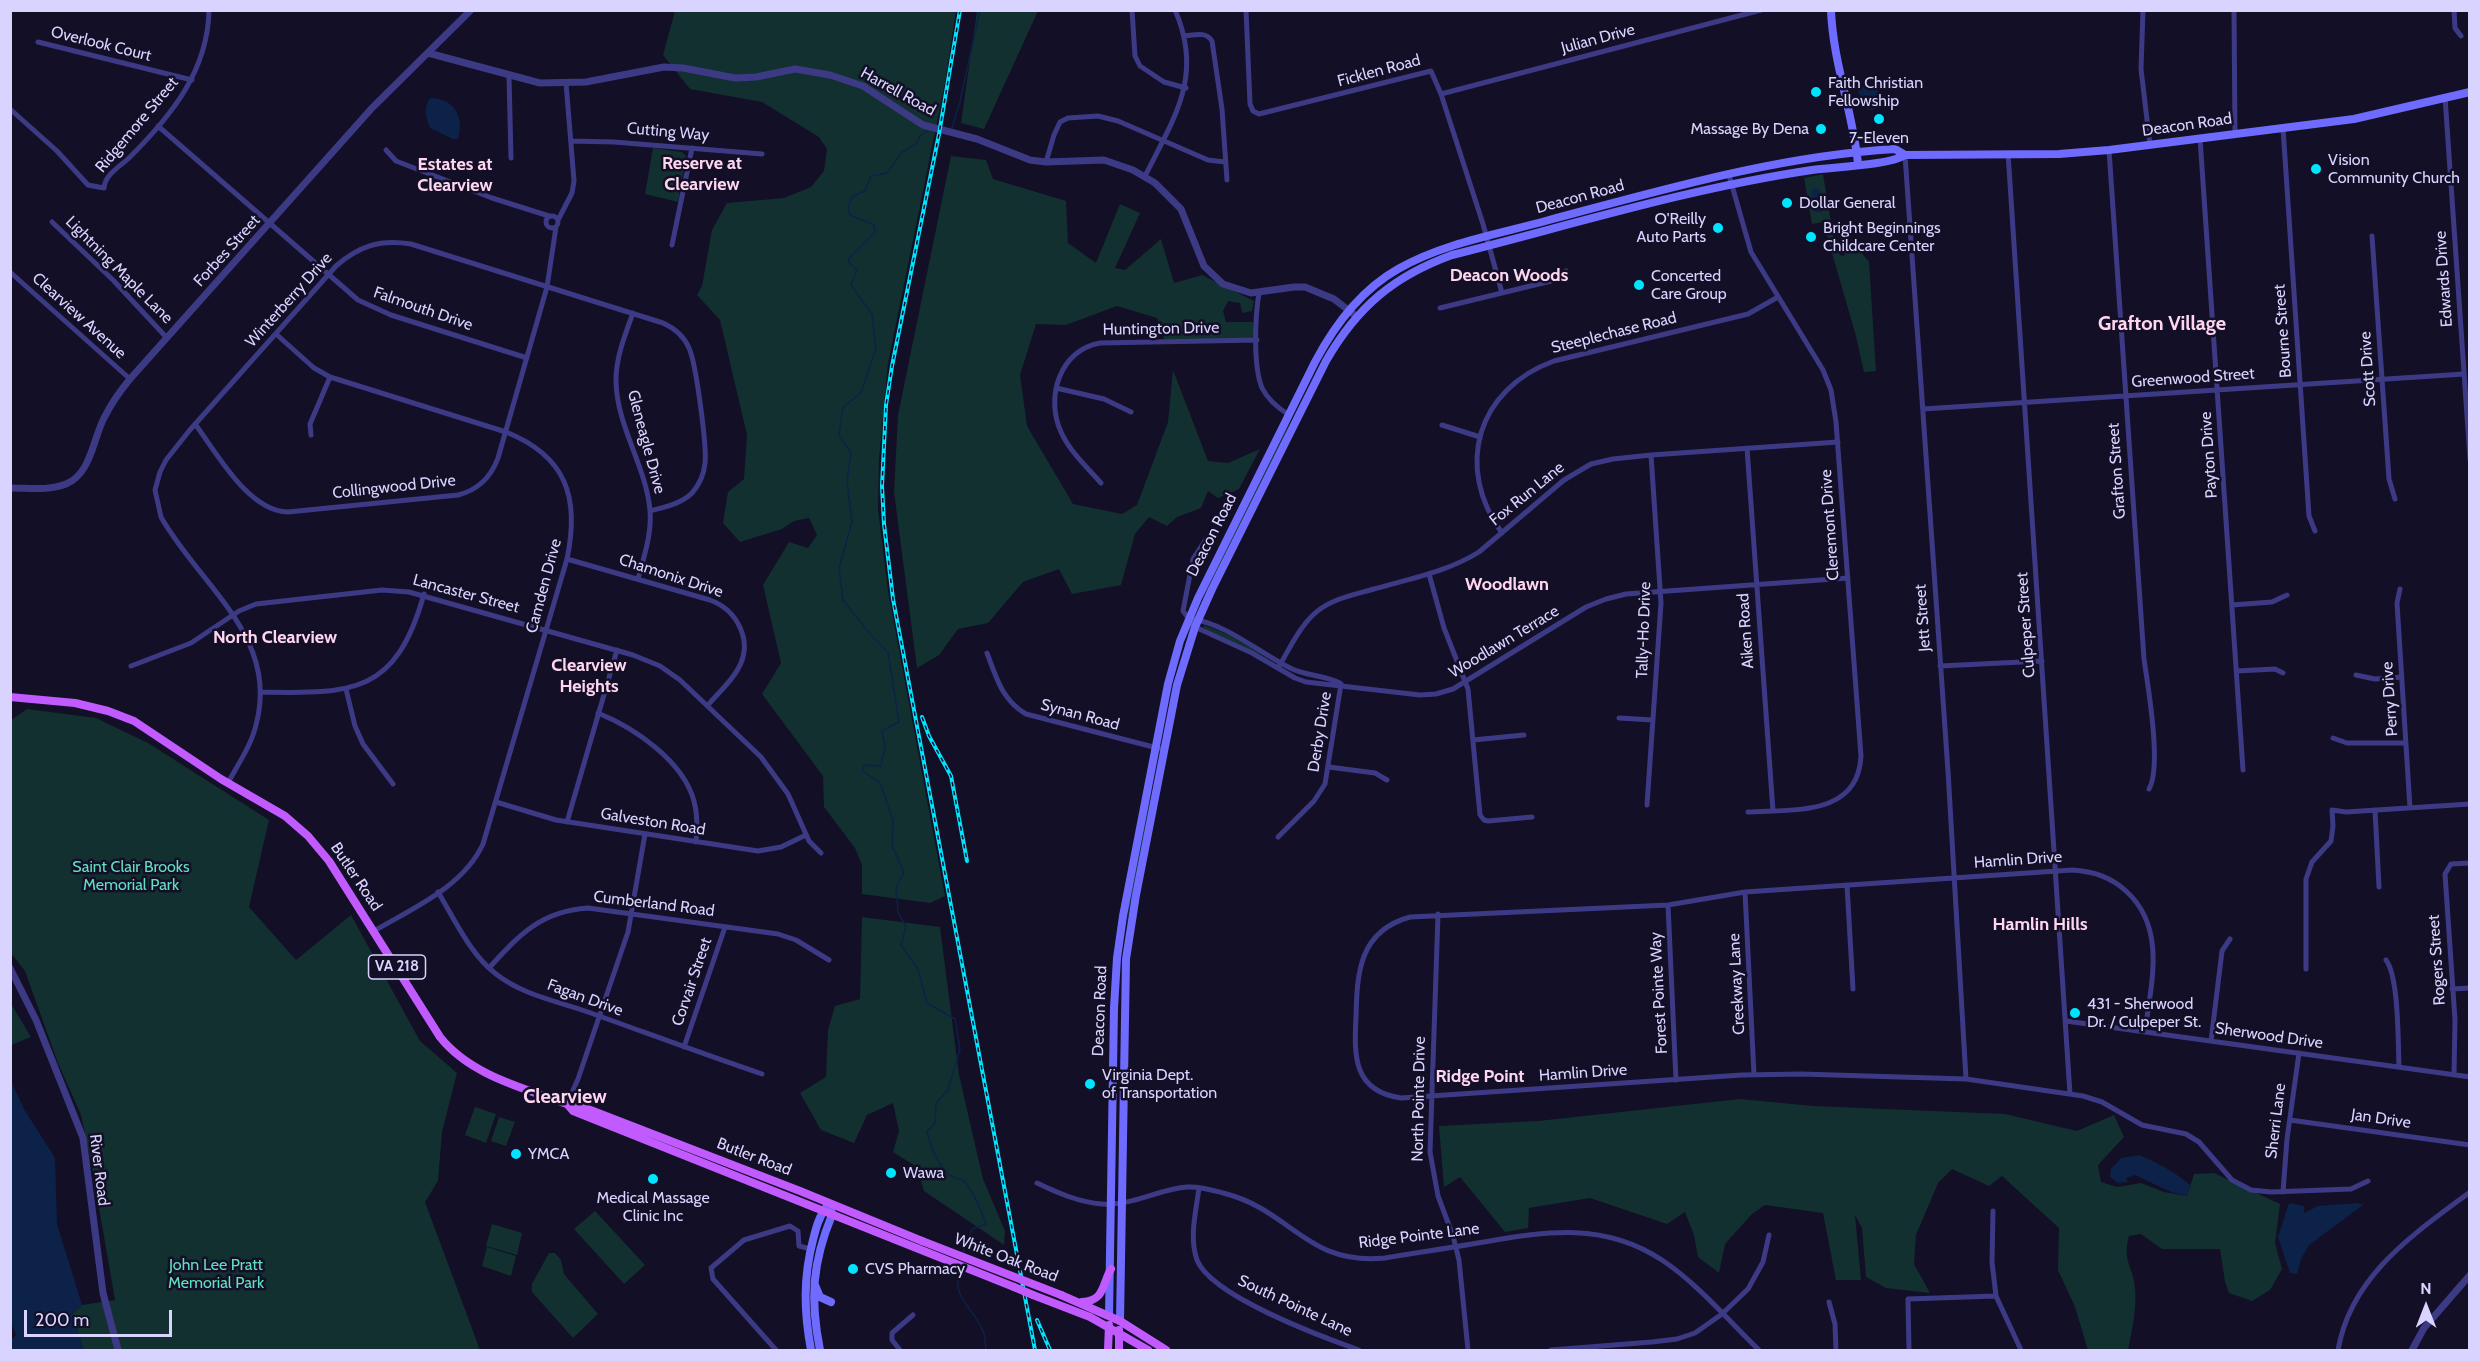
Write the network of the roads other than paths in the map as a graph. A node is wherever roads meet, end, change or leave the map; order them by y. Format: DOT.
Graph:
graph roads {
  1 [pos="209,10"];
  2 [pos="471,10"];
  3 [pos="1132,10"];
  4 [pos="1175,10"];
  5 [pos="1246,10"];
  6 [pos="1761,10"];
  7 [pos="1831,10"];
  8 [pos="2143,10"];
  9 [pos="2234,10"];
  10 [pos="2454,10"];
  11 [pos="1184,36"];
  12 [pos="2461,36"];
  13 [pos="38,42"];
  14 [pos="428,53"];
  15 [pos="509,76"];
  16 [pos="192,80"];
  17 [pos="566,83"];
  18 [pos="1186,88"];
  19 [pos="2469,92"];
  20 [pos="1441,94"];
  21 [pos="2445,97"];
  22 [pos="10,109"];
  23 [pos="158,126"];
  24 [pos="2283,128"];
  25 [pos="2235,134"];
  26 [pos="2200,138"];
  27 [pos="571,141"];
  28 [pos="1162,142"];
  29 [pos="2150,145"];
  30 [pos="692,148"];
  31 [pos="386,150"];
  32 [pos="2109,150"];
  33 [pos="1857,152"];
  34 [pos="2008,153"];
  35 [pos="762,154"];
  36 [pos="1905,155"];
  37 [pos="511,158"];
  38 [pos="1047,162"];
  39 [pos="1225,162"];
  40 [pos="1858,164"];
  41 [pos="1729,175"];
  42 [pos="1145,176"];
  43 [pos="1227,180"];
  44 [pos="1731,184"];
  45 [pos="552,221"];
  46 [pos="52,222"];
  47 [pos="270,223"];
  48 [pos="2372,236"];
  49 [pos="1487,242"];
  50 [pos="672,245"];
  51 [pos="1566,270"];
  52 [pos="10,272"];
  53 [pos="328,275"];
  54 [pos="548,287"];
  55 [pos="1259,293"];
  56 [pos="1502,293"];
  57 [pos="1778,297"];
  58 [pos="1440,308"];
  59 [pos="633,313"];
  60 [pos="1353,314"];
  61 [pos="276,334"];
  62 [pos="167,338"];
  63 [pos="1257,340"];
  64 [pos="527,358"];
  65 [pos="2464,374"];
  66 [pos="330,377"];
  67 [pos="130,379"];
  68 [pos="2382,379"];
  69 [pos="2300,384"];
  70 [pos="1056,388"];
  71 [pos="2218,390"];
  72 [pos="2126,396"];
  73 [pos="2024,402"];
  74 [pos="1923,409"];
  75 [pos="1131,412"];
  76 [pos="1289,415"];
  77 [pos="195,424"];
  78 [pos="1442,425"];
  79 [pos="506,432"];
  80 [pos="311,435"];
  81 [pos="1480,437"];
  82 [pos="1838,442"];
  83 [pos="1747,448"];
  84 [pos="1651,455"];
  85 [pos="2469,459"];
  86 [pos="1101,483"];
  87 [pos="10,488"];
  88 [pos="2396,499"];
  89 [pos="650,511"];
  90 [pos="2315,531"];
  91 [pos="1502,533"];
  92 [pos="1212,540"];
  93 [pos="567,559"];
  94 [pos="1429,574"];
  95 [pos="1848,578"];
  96 [pos="638,579"];
  97 [pos="1756,585"];
  98 [pos="2400,589"];
  99 [pos="1661,592"];
  100 [pos="424,594"];
  101 [pos="2287,595"];
  102 [pos="2232,605"];
  103 [pos="232,615"];
  104 [pos="1189,618"];
  105 [pos="1197,623"];
  106 [pos="546,630"];
  107 [pos="617,650"];
  108 [pos="987,653"];
  109 [pos="2042,661"];
  110 [pos="1279,665"];
  111 [pos="131,666"];
  112 [pos="1940,666"];
  113 [pos="2237,671"];
  114 [pos="2283,673"];
  115 [pos="2356,675"];
  116 [pos="2402,677"];
  117 [pos="1466,681"];
  118 [pos="1341,684"];
  119 [pos="346,689"];
  120 [pos="261,692"];
  121 [pos="10,697"];
  122 [pos="708,705"];
  123 [pos="598,713"];
  124 [pos="1619,718"];
  125 [pos="1653,720"];
  126 [pos="1524,735"];
  127 [pos="2333,738"];
  128 [pos="1473,740"];
  129 [pos="2406,743"];
  130 [pos="1155,749"];
  131 [pos="1165,750"];
  132 [pos="1329,767"];
  133 [pos="2243,770"];
  134 [pos="1387,780"];
  135 [pos="228,783"];
  136 [pos="393,784"];
  137 [pos="2149,789"];
  138 [pos="496,802"];
  139 [pos="2469,804"];
  140 [pos="1647,805"];
  141 [pos="2410,808"];
  142 [pos="2375,810"];
  143 [pos="1773,811"];
  144 [pos="1748,812"];
  145 [pos="1532,817"];
  146 [pos="567,822"];
  147 [pos="645,834"];
  148 [pos="806,835"];
  149 [pos="1278,837"];
  150 [pos="696,842"];
  151 [pos="821,853"];
  152 [pos="2469,863"];
  153 [pos="2055,871"];
  154 [pos="1954,878"];
  155 [pos="1847,885"];
  156 [pos="2379,887"];
  157 [pos="438,892"];
  158 [pos="1745,892"];
  159 [pos="1668,905"];
  160 [pos="633,913"];
  161 [pos="1438,914"];
  162 [pos="725,927"];
  163 [pos="374,931"];
  164 [pos="2230,939"];
  165 [pos="829,960"];
  166 [pos="2386,960"];
  167 [pos="10,968"];
  168 [pos="489,968"];
  169 [pos="2306,969"];
  170 [pos="2469,987"];
  171 [pos="1853,989"];
  172 [pos="2452,989"];
  173 [pos="599,1017"];
  174 [pos="2066,1021"];
  175 [pos="2145,1031"];
  176 [pos="2211,1041"];
  177 [pos="684,1047"];
  178 [pos="2299,1053"];
  179 [pos="2398,1067"];
  180 [pos="762,1074"];
  181 [pos="1754,1075"];
  182 [pos="2454,1075"];
  183 [pos="2469,1077"];
  184 [pos="1966,1079"];
  185 [pos="1676,1080"];
  186 [pos="2070,1094"];
  187 [pos="1431,1097"];
  188 [pos="567,1104"];
  189 [pos="2290,1120"];
  190 [pos="2469,1145"];
  191 [pos="2368,1181"];
  192 [pos="1037,1182"];
  193 [pos="1199,1188"];
  194 [pos="2283,1192"];
  195 [pos="2469,1192"];
  196 [pos="1121,1202"];
  197 [pos="830,1203"];
  198 [pos="1112,1203"];
  199 [pos="1993,1211"];
  200 [pos="827,1213"];
  201 [pos="1769,1235"];
  202 [pos="1456,1247"];
  203 [pos="811,1249"];
  204 [pos="1111,1269"];
  205 [pos="2469,1275"];
  206 [pos="813,1281"];
  207 [pos="1996,1296"];
  208 [pos="1079,1302"];
  209 [pos="1828,1302"];
  210 [pos="1722,1314"];
  211 [pos="913,1315"];
  212 [pos="1109,1315"];
  213 [pos="1120,1321"];
  214 [pos="815,1323"];
  215 [pos="1109,1327"];
  216 [pos="1119,1333"];
  217 [pos="118,1350"];
  218 [pos="776,1350"];
  219 [pos="811,1350"];
  220 [pos="820,1350"];
  221 [pos="900,1350"];
  222 [pos="1108,1350"];
  223 [pos="1119,1350"];
  224 [pos="1148,1350"];
  225 [pos="1166,1350"];
  226 [pos="1359,1350"];
  227 [pos="1468,1350"];
  228 [pos="1551,1350"];
  229 [pos="1759,1350"];
  230 [pos="1836,1350"];
  231 [pos="1909,1350"];
  232 [pos="2021,1350"];
  233 [pos="2338,1350"];
  234 [pos="2412,1350"];
  1 -- 16 [label="street, Ridgemore Street"];
  2 -- 14 [label="street, Forbes Street"];
  3 -- 18 [label="street"];
  4 -- 11 [label="street"];
  5 -- 20 [label="street, Ficklen Road"];
  6 -- 20 [label="street, Julian Drive"];
  7 -- 33 [label="main road"];
  8 -- 29 [label="street"];
  9 -- 25 [label="street"];
  10 -- 12 [label="street"];
  11 -- 18 [label="street"];
  11 -- 39 [label="street"];
  13 -- 16 [label="street, Overlook Court"];
  14 -- 15 [label="street, Harrell Road"];
  14 -- 47 [label="street, Forbes Street"];
  15 -- 17 [label="street, Harrell Road"];
  15 -- 37 [label="street"];
  16 -- 23 [label="street, Ridgemore Street"];
  17 -- 27 [label="street"];
  17 -- 38 [label="street, Harrell Road"];
  18 -- 28 [label="street"];
  19 -- 21 [label="main road, Deacon Road"];
  20 -- 49 [label="street, Ficklen Road"];
  21 -- 24 [label="main road, Deacon Road"];
  21 -- 65 [label="street, Edwards Drive"];
  22 -- 23 [label="street, Ridgemore Street"];
  23 -- 47 [label="street, Falmouth Drive"];
  24 -- 25 [label="main road, Deacon Road"];
  24 -- 69 [label="street, Bourne Street"];
  25 -- 26 [label="main road, Deacon Road"];
  26 -- 29 [label="main road, Deacon Road"];
  26 -- 71 [label="street, Payton Drive"];
  27 -- 30 [label="street, Cutting Way"];
  27 -- 45 [label="street"];
  28 -- 38 [label="street"];
  28 -- 39 [label="street"];
  28 -- 42 [label="street"];
  29 -- 32 [label="main road, Deacon Road"];
  30 -- 35 [label="street, Cutting Way"];
  30 -- 50 [label="street"];
  31 -- 45 [label="street"];
  32 -- 34 [label="main road, Deacon Road"];
  32 -- 72 [label="street, Grafton Street"];
  33 -- 36 [label="main road, Deacon Road"];
  33 -- 40 [label="main road"];
  33 -- 41 [label="main road, Deacon Road"];
  34 -- 36 [label="main road, Deacon Road"];
  34 -- 73 [label="street, Culpeper Street"];
  36 -- 40 [label="main road, Deacon Road"];
  36 -- 74 [label="street, Jett Street"];
  38 -- 42 [label="street, Harrell Road"];
  39 -- 43 [label="street"];
  40 -- 44 [label="main road, Deacon Road"];
  41 -- 44 [label="street, Cleremont Drive"];
  41 -- 49 [label="main road, Deacon Road"];
  42 -- 55 [label="street, Harrell Road"];
  44 -- 49 [label="main road, Deacon Road"];
  44 -- 57 [label="street, Cleremont Drive"];
  45 -- 54 [label="street, Collingwood Drive"];
  46 -- 62 [label="street, Lightning Maple Lane"];
  47 -- 53 [label="street, Falmouth Drive"];
  47 -- 62 [label="street, Forbes Street"];
  48 -- 68 [label="street, Scott Drive"];
  49 -- 56 [label="street, Ficklen Road"];
  49 -- 60 [label="main road, Deacon Road"];
  51 -- 56 [label="street"];
  52 -- 67 [label="street, Clearview Avenue"];
  53 -- 54 [label="street, Winterberry Drive"];
  53 -- 61 [label="street, Winterberry Drive"];
  53 -- 64 [label="street, Falmouth Drive"];
  54 -- 59 [label="street, Winterberry Drive"];
  54 -- 64 [label="street, Collingwood Drive"];
  55 -- 60 [label="street, Harrell Road"];
  55 -- 63 [label="street"];
  56 -- 58 [label="street"];
  57 -- 81 [label="street, Steeplechase Road"];
  57 -- 82 [label="street, Cleremont Drive"];
  59 -- 89 [label="street, Gleneagle Drive"];
  59 -- 89 [label="street, Winterberry Drive"];
  60 -- 76 [label="main road, Deacon Road"];
  60 -- 105 [label="main road, Deacon Road"];
  61 -- 66 [label="street, Camden Drive"];
  61 -- 77 [label="street, Winterberry Drive"];
  62 -- 67 [label="street, Forbes Street"];
  63 -- 70 [label="street, Huntington Drive"];
  63 -- 76 [label="street"];
  64 -- 79 [label="street, Collingwood Drive"];
  65 -- 68 [label="street, Greenwood Street"];
  65 -- 85 [label="street, Edwards Drive"];
  66 -- 79 [label="street, Camden Drive"];
  66 -- 80 [label="street"];
  67 -- 87 [label="street, Forbes Street"];
  68 -- 69 [label="street, Greenwood Street"];
  68 -- 88 [label="street, Scott Drive"];
  69 -- 71 [label="street, Greenwood Street"];
  69 -- 90 [label="street, Bourne Street"];
  70 -- 75 [label="street"];
  70 -- 86 [label="street, Huntington Drive"];
  71 -- 72 [label="street, Greenwood Street"];
  71 -- 102 [label="street, Payton Drive"];
  72 -- 73 [label="street, Greenwood Street"];
  72 -- 137 [label="street, Grafton Street"];
  73 -- 74 [label="street, Greenwood Street"];
  73 -- 109 [label="street, Culpeper Street"];
  74 -- 112 [label="street, Jett Street"];
  76 -- 104 [label="main road, Deacon Road"];
  77 -- 79 [label="street, Collingwood Drive"];
  77 -- 103 [label="street, Winterberry Drive"];
  78 -- 81 [label="street"];
  79 -- 93 [label="street, Camden Drive"];
  81 -- 91 [label="street, Steeplechase Road"];
  82 -- 83 [label="street, Fox Run Lane"];
  82 -- 95 [label="street, Cleremont Drive"];
  83 -- 84 [label="street, Fox Run Lane"];
  83 -- 97 [label="street, Aiken Road"];
  84 -- 91 [label="street, Fox Run Lane"];
  84 -- 99 [label="street, Tally-Ho Drive"];
  89 -- 96 [label="street, Gleneagle Drive"];
  91 -- 94 [label="street, Fox Run Lane"];
  92 -- 104 [label="street"];
  93 -- 96 [label="street, Chamonix Drive"];
  93 -- 106 [label="street, Camden Drive"];
  94 -- 110 [label="street, Fox Run Lane"];
  94 -- 117 [label="street"];
  95 -- 97 [label="street, Woodlawn Terrace"];
  95 -- 143 [label="street, Cleremont Drive"];
  96 -- 122 [label="street, Chamonix Drive"];
  97 -- 99 [label="street, Woodlawn Terrace"];
  97 -- 143 [label="street, Aiken Road"];
  98 -- 116 [label="street, Perry Drive"];
  99 -- 117 [label="street, Woodlawn Terrace"];
  99 -- 125 [label="street, Tally-Ho Drive"];
  100 -- 103 [label="street, Lancaster Street"];
  100 -- 106 [label="street, Lancaster Street"];
  100 -- 119 [label="street"];
  101 -- 102 [label="street"];
  102 -- 113 [label="street, Payton Drive"];
  103 -- 111 [label="street, Lancaster Street"];
  103 -- 120 [label="street, Winterberry Drive"];
  104 -- 105 [label="street"];
  104 -- 130 [label="main road, Deacon Road"];
  105 -- 110 [label="street, Woodlawn Terrace"];
  105 -- 131 [label="main road, Deacon Road"];
  106 -- 107 [label="street, Lancaster Street"];
  106 -- 138 [label="street, Camden Drive"];
  107 -- 122 [label="street, Lancaster Street"];
  107 -- 123 [label="street"];
  108 -- 130 [label="street, Synan Road"];
  109 -- 112 [label="street"];
  109 -- 153 [label="street, Culpeper Street"];
  110 -- 118 [label="street, Woodlawn Terrace"];
  112 -- 154 [label="street, Jett Street"];
  113 -- 114 [label="street"];
  113 -- 133 [label="street, Payton Drive"];
  115 -- 116 [label="street"];
  116 -- 129 [label="street, Perry Drive"];
  117 -- 118 [label="street, Woodlawn Terrace"];
  117 -- 128 [label="street"];
  118 -- 132 [label="street, Derby Drive"];
  119 -- 120 [label="street"];
  119 -- 136 [label="street"];
  120 -- 135 [label="street, Winterberry Drive"];
  121 -- 135 [label="main road, Butler Road / VA 218"];
  122 -- 148 [label="street, Lancaster Street"];
  123 -- 146 [label="street"];
  123 -- 150 [label="street"];
  124 -- 125 [label="street"];
  125 -- 140 [label="street, Tally-Ho Drive"];
  126 -- 128 [label="street"];
  127 -- 129 [label="street"];
  128 -- 145 [label="street"];
  129 -- 141 [label="street, Perry Drive"];
  130 -- 131 [label="street, Synan Road"];
  130 -- 198 [label="main road, Deacon Road"];
  131 -- 196 [label="main road, Deacon Road"];
  132 -- 134 [label="street"];
  132 -- 149 [label="street, Derby Drive"];
  135 -- 163 [label="main road, Butler Road / VA 218"];
  138 -- 146 [label="street, Galveston Road"];
  138 -- 157 [label="street, Camden Drive"];
  139 -- 141 [label="street"];
  141 -- 142 [label="street"];
  142 -- 156 [label="street"];
  142 -- 169 [label="street"];
  143 -- 144 [label="street, Cleremont Drive"];
  146 -- 147 [label="street, Galveston Road"];
  147 -- 150 [label="street, Galveston Road"];
  147 -- 160 [label="street"];
  148 -- 150 [label="street, Galveston Road"];
  148 -- 151 [label="street, Lancaster Street"];
  152 -- 172 [label="street, Rogers Street"];
  153 -- 154 [label="street, Hamlin Drive"];
  153 -- 174 [label="street, Culpeper Street"];
  153 -- 175 [label="street, Hamlin Drive"];
  154 -- 155 [label="street, Hamlin Drive"];
  154 -- 184 [label="street, Jett Street"];
  155 -- 158 [label="street, Hamlin Drive"];
  155 -- 171 [label="street"];
  157 -- 163 [label="street, Camden Drive"];
  157 -- 168 [label="street, Fagan Drive"];
  158 -- 159 [label="street, Hamlin Drive"];
  158 -- 181 [label="street, Creekway Lane"];
  159 -- 161 [label="street, Hamlin Drive"];
  159 -- 185 [label="street, Forest Pointe Way"];
  160 -- 162 [label="street, Cumberland Road"];
  160 -- 168 [label="street, Cumberland Road"];
  160 -- 173 [label="street"];
  161 -- 187 [label="street, North Pointe Drive"];
  161 -- 187 [label="street, Hamlin Drive"];
  162 -- 165 [label="street, Cumberland Road"];
  162 -- 177 [label="street, Corvair Street"];
  163 -- 188 [label="main road, Butler Road / VA 218"];
  164 -- 176 [label="street"];
  166 -- 179 [label="street"];
  167 -- 217 [label="street, River Road"];
  168 -- 173 [label="street, Fagan Drive"];
  170 -- 172 [label="street"];
  172 -- 182 [label="street, Rogers Street"];
  173 -- 177 [label="street, Fagan Drive"];
  173 -- 188 [label="street"];
  174 -- 175 [label="street, Sherwood Drive"];
  174 -- 186 [label="street, Culpeper Street"];
  175 -- 176 [label="street, Sherwood Drive"];
  176 -- 178 [label="street, Sherwood Drive"];
  177 -- 180 [label="street, Fagan Drive"];
  178 -- 179 [label="street, Sherwood Drive"];
  178 -- 189 [label="street, Sherri Lane"];
  179 -- 182 [label="street, Sherwood Drive"];
  181 -- 184 [label="street, Hamlin Drive"];
  181 -- 185 [label="street, Hamlin Drive"];
  182 -- 183 [label="street, Sherwood Drive"];
  184 -- 186 [label="street, Hamlin Drive"];
  185 -- 187 [label="street, Hamlin Drive"];
  186 -- 194 [label="street, Hamlin Drive"];
  187 -- 202 [label="street, North Pointe Drive"];
  188 -- 197 [label="main road, Butler Road / VA 218"];
  188 -- 200 [label="main road, Butler Road / VA 218"];
  189 -- 190 [label="street, Jan Drive"];
  189 -- 194 [label="street, Sherri Lane"];
  191 -- 194 [label="street, Hamlin Drive"];
  192 -- 198 [label="street, Ridge Pointe Lane"];
  193 -- 196 [label="street, Ridge Pointe Lane"];
  193 -- 202 [label="street, Ridge Pointe Lane"];
  193 -- 226 [label="street, South Pointe Lane"];
  195 -- 233 [label="street"];
  196 -- 198 [label="street, Ridge Pointe Lane"];
  196 -- 213 [label="main road, Deacon Road"];
  197 -- 200 [label="main road"];
  197 -- 208 [label="main road, White Oak Road / VA 218, bridge"];
  198 -- 204 [label="main road, Deacon Road"];
  199 -- 207 [label="street"];
  200 -- 203 [label="main road"];
  200 -- 206 [label="main road"];
  200 -- 215 [label="main road, White Oak Road / VA 218, bridge"];
  201 -- 210 [label="street"];
  202 -- 210 [label="street, Ridge Pointe Lane"];
  202 -- 227 [label="street, North Pointe Drive"];
  203 -- 218 [label="street"];
  203 -- 219 [label="main road"];
  204 -- 208 [label="main road"];
  204 -- 212 [label="main road, Deacon Road"];
  205 -- 234 [label="street"];
  206 -- 214 [label="main road"];
  206 -- 214 [label="main road"];
  207 -- 231 [label="street"];
  207 -- 232 [label="street"];
  208 -- 212 [label="main road, White Oak Road / VA 218"];
  209 -- 230 [label="street"];
  210 -- 228 [label="street"];
  210 -- 229 [label="street, Ridge Pointe Lane"];
  211 -- 221 [label="street"];
  212 -- 213 [label="main road, White Oak Road / VA 218"];
  212 -- 215 [label="main road, Deacon Road"];
  213 -- 216 [label="main road, Deacon Road"];
  213 -- 225 [label="main road, White Oak Road / VA 218"];
  214 -- 220 [label="main road"];
  215 -- 216 [label="main road, White Oak Road / VA 218"];
  215 -- 222 [label="main road, Deacon Road"];
  216 -- 223 [label="main road, Deacon Road"];
  216 -- 224 [label="main road, White Oak Road / VA 218"];
}
